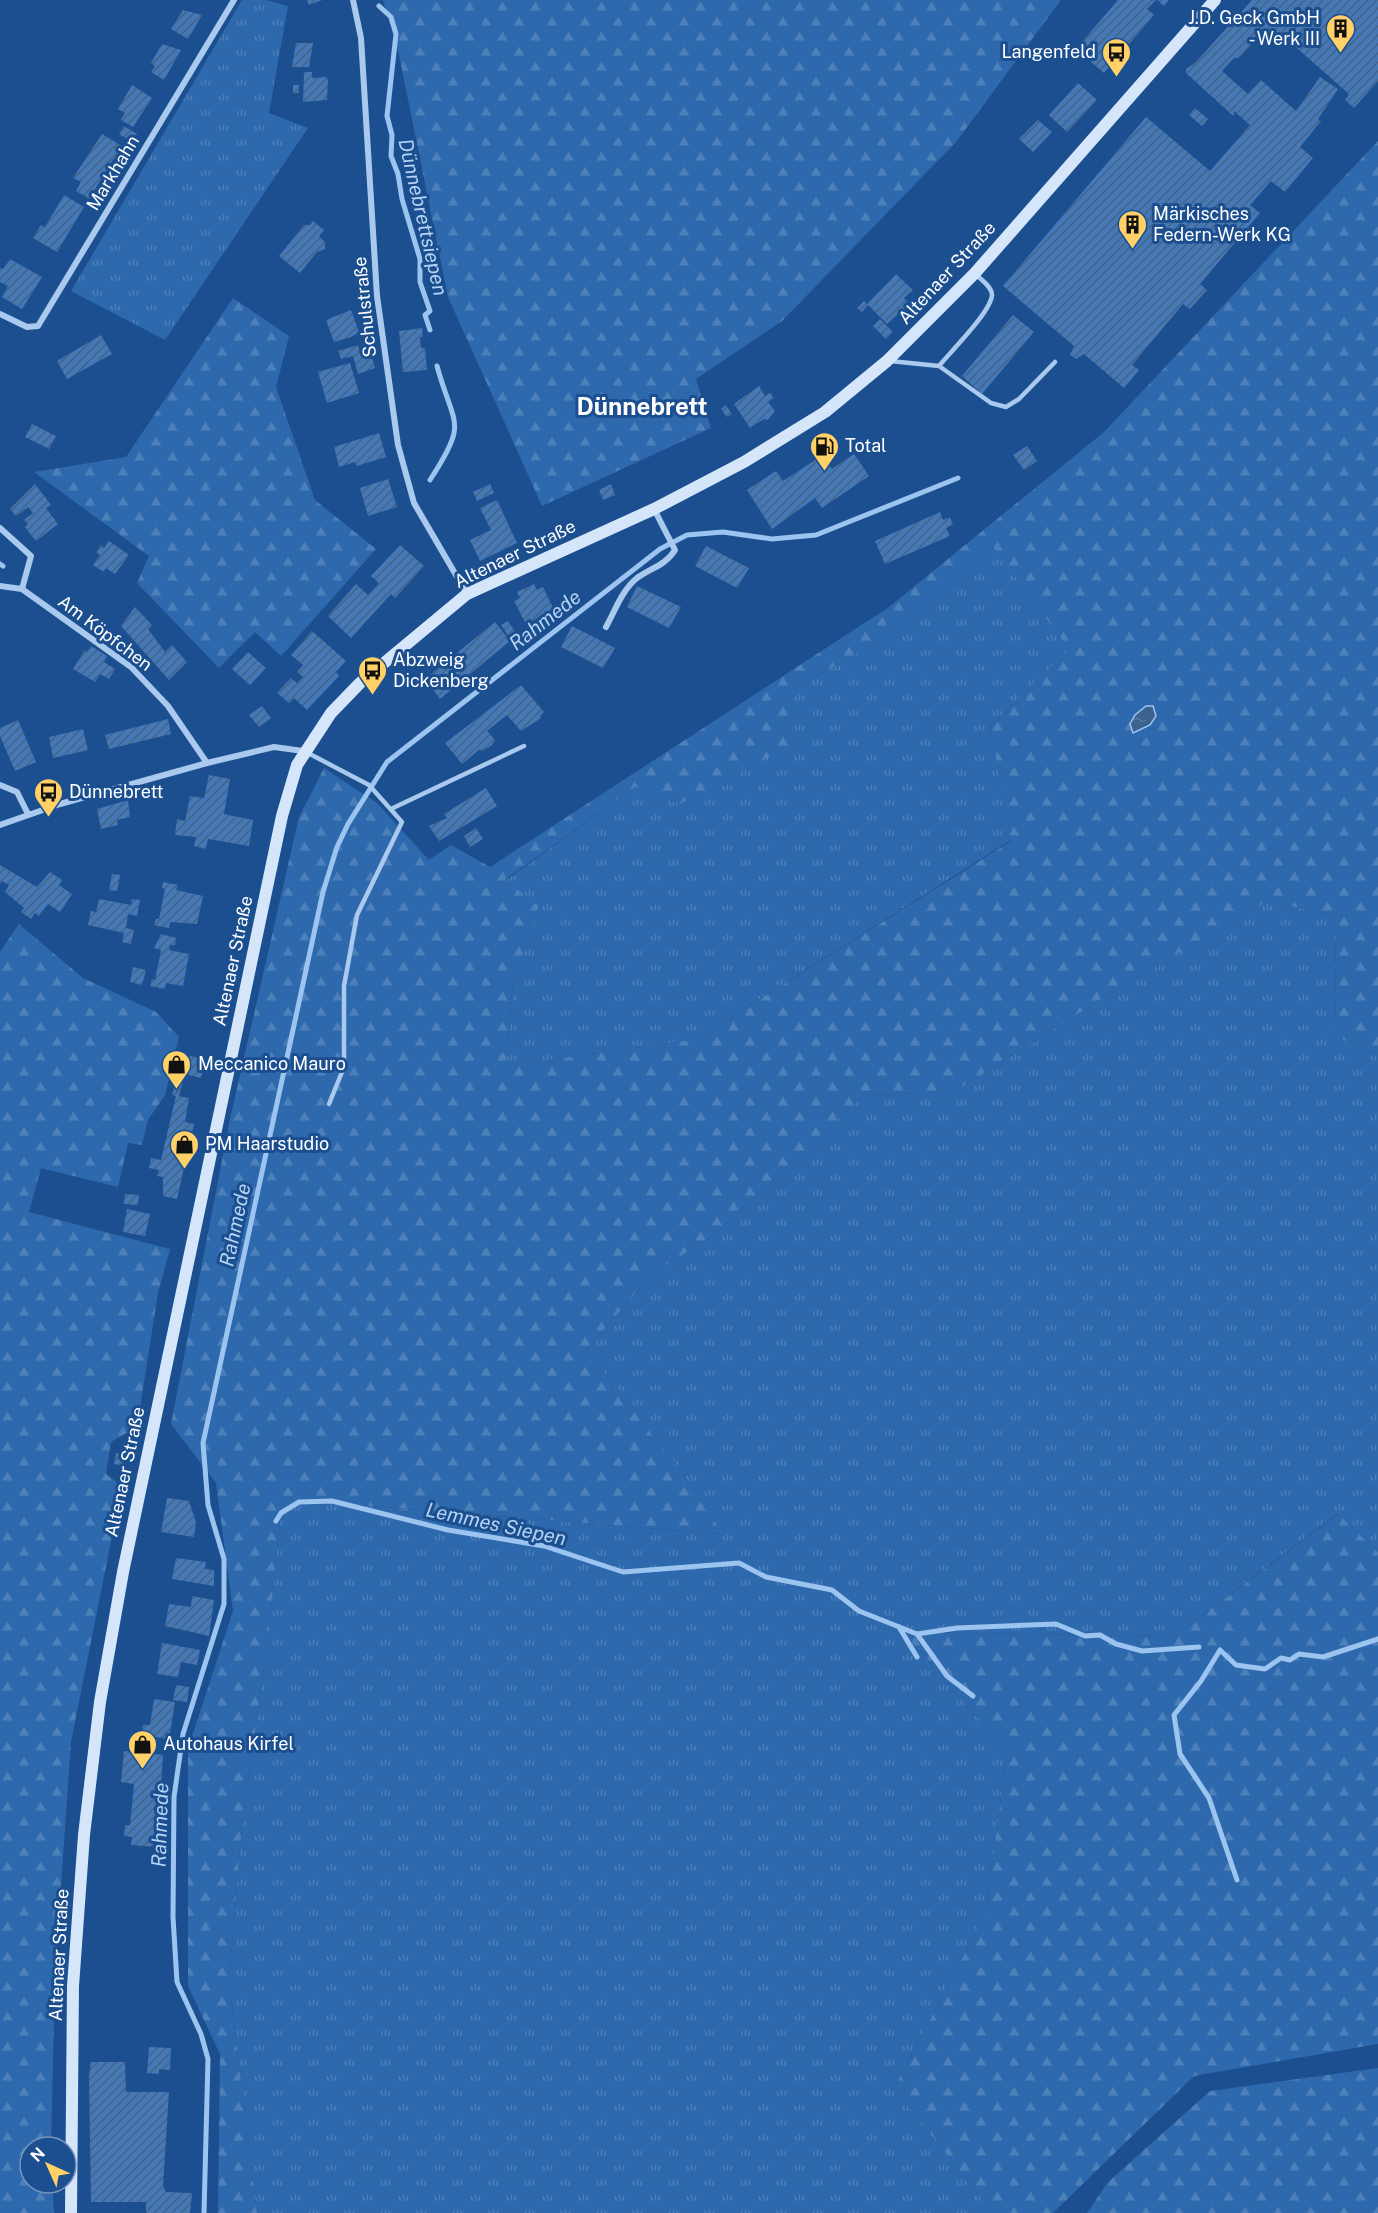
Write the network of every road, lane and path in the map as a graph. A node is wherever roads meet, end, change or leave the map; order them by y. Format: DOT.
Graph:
graph roads {
  1 [pos="234,0"];
  2 [pos="353,0"];
  3 [pos="1215,0"];
  4 [pos="975,273"];
  5 [pos="0,314"];
  6 [pos="887,361"];
  7 [pos="1055,362"];
  8 [pos="939,366"];
  9 [pos="654,509"];
  10 [pos="0,528"];
  11 [pos="0,585"];
  12 [pos="22,589"];
  13 [pos="467,594"];
  14 [pos="606,627"];
  15 [pos="524,746"];
  16 [pos="303,751"];
  17 [pos="207,763"];
  18 [pos="0,785"];
  19 [pos="393,808"];
  20 [pos="28,814"];
  21 [pos="0,825"];
  22 [pos="329,1104"];
  23 [pos="71,2213"];
  1 -- 5 [label="street, Markhahn"];
  2 -- 13 [label="street, Schulstraße"];
  3 -- 4 [label="main road, Altenaer Straße"];
  4 -- 6 [label="main road, Altenaer Straße"];
  4 -- 8 [label="lane"];
  6 -- 8 [label="lane"];
  6 -- 9 [label="main road, Altenaer Straße"];
  7 -- 8 [label="lane"];
  9 -- 13 [label="main road, Altenaer Straße"];
  9 -- 14 [label="street"];
  10 -- 12 [label="street"];
  11 -- 12 [label="street, Am Köpfchen"];
  12 -- 17 [label="street, Am Köpfchen"];
  13 -- 16 [label="main road, Altenaer Straße"];
  15 -- 19 [label="lane"];
  16 -- 17 [label="street"];
  16 -- 19 [label="lane"];
  16 -- 23 [label="main road, Altenaer Straße"];
  17 -- 20 [label="street"];
  18 -- 20 [label="street"];
  19 -- 22 [label="lane"];
  20 -- 21 [label="street"];
}
